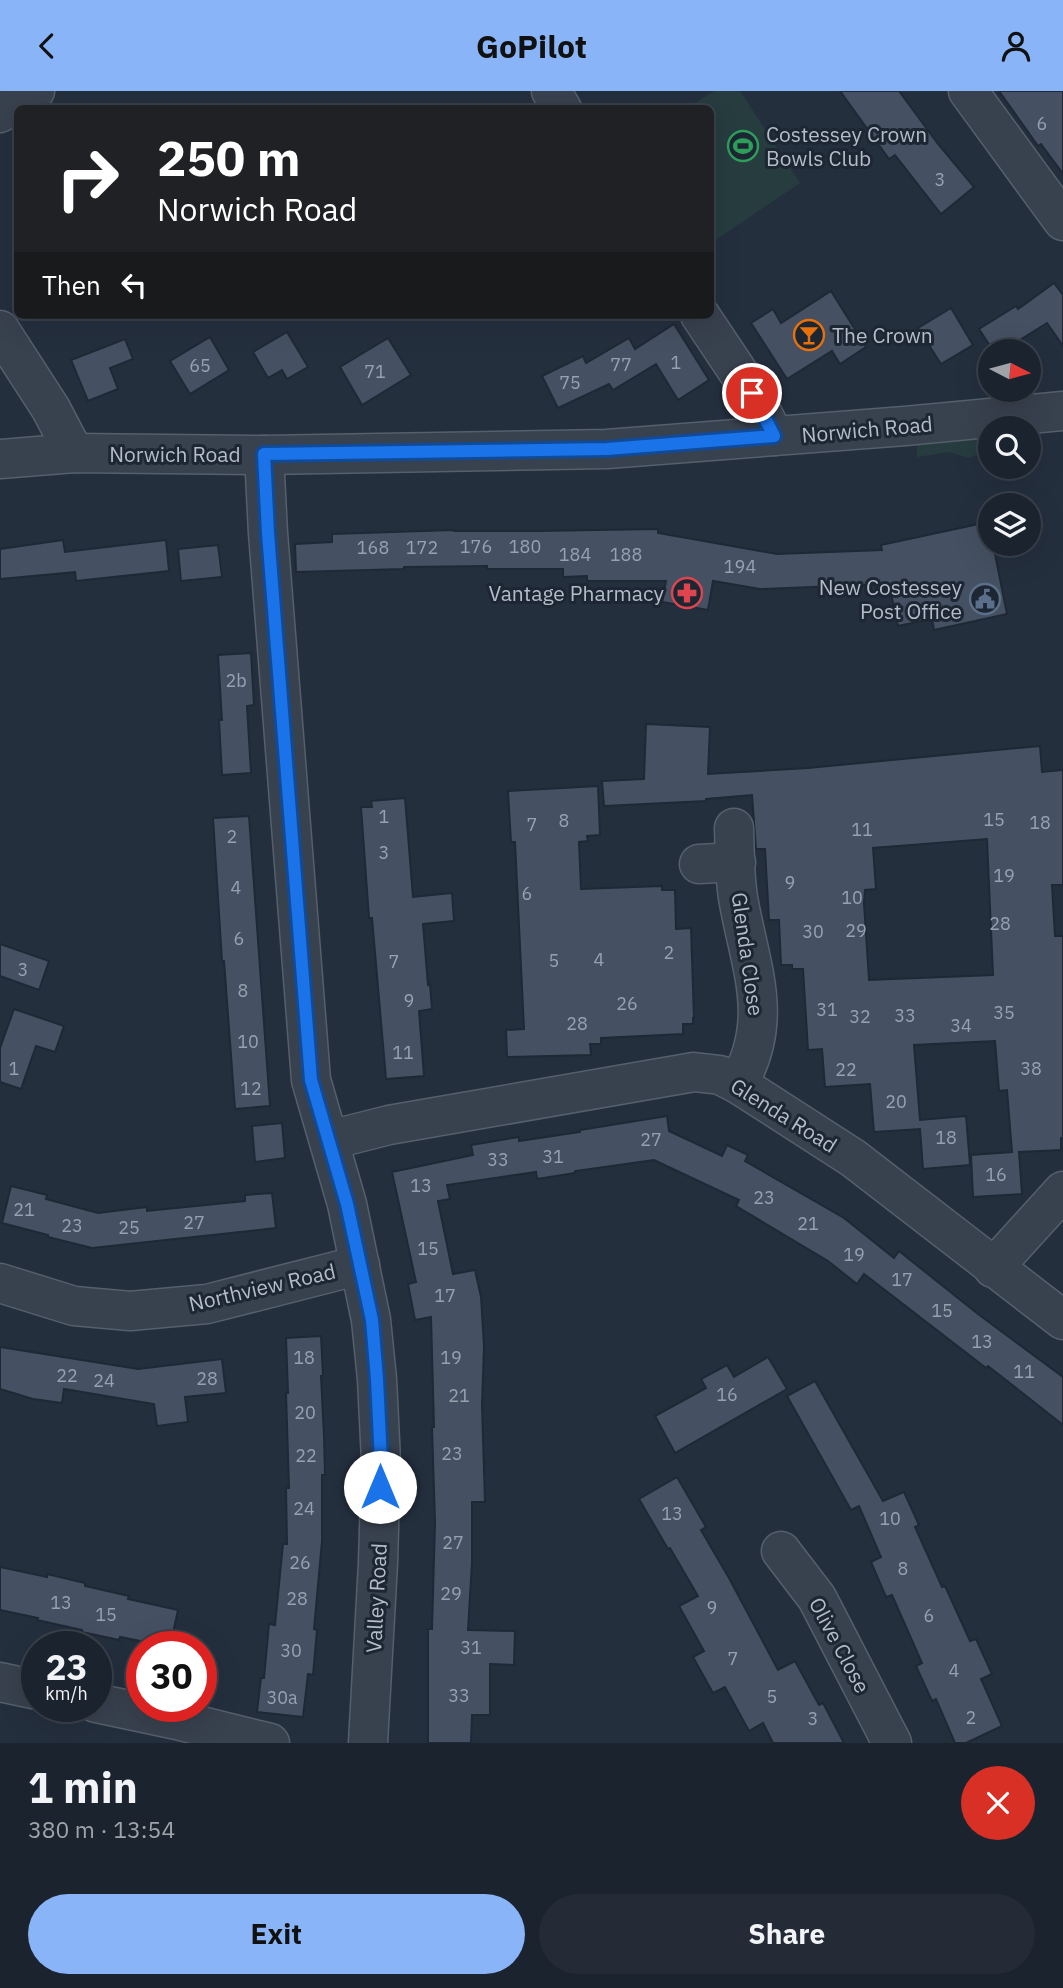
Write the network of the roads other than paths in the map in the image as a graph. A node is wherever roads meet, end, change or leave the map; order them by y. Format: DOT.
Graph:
graph roads {
  1 [pos="35,91"];
  2 [pos="968,91"];
  3 [pos="0,113"];
  4 [pos="1063,221"];
  5 [pos="703,319"];
  6 [pos="0,330"];
  7 [pos="1063,411"];
  8 [pos="774,436"];
  9 [pos="74,453"];
  10 [pos="264,454"];
  11 [pos="0,459"];
  12 [pos="723,851"];
  13 [pos="738,1084"];
  14 [pos="330,1140"];
  15 [pos="1063,1191"];
  16 [pos="360,1265"];
  17 [pos="993,1268"];
  18 [pos="0,1283"];
  19 [pos="1063,1320"];
  20 [pos="781,1551"];
  21 [pos="0,1682"];
  22 [pos="21,1687"];
  23 [pos="112,1706"];
  24 [pos="270,1743"];
  25 [pos="368,1743"];
  26 [pos="892,1743"];
  1 -- 3 [label="street"];
  2 -- 4 [label="street"];
  5 -- 8 [label="street"];
  6 -- 9 [label="street"];
  7 -- 8 [label="street, Norwich Road"];
  8 -- 10 [label="street, Norwich Road"];
  9 -- 10 [label="street, Norwich Road"];
  9 -- 11 [label="street, Norwich Road"];
  10 -- 14 [label="street, Valley Road"];
  12 -- 13 [label="street, Glenda Close"];
  13 -- 14 [label="street, Glenda Road"];
  13 -- 17 [label="street, Glenda Road"];
  14 -- 16 [label="street, Valley Road"];
  15 -- 17 [label="street"];
  16 -- 18 [label="street, Northview Road"];
  16 -- 25 [label="street, Valley Road"];
  17 -- 19 [label="street, Glenda Road"];
  20 -- 26 [label="street, Olive Close"];
  21 -- 22 [label="street"];
  23 -- 24 [label="street"];
}
